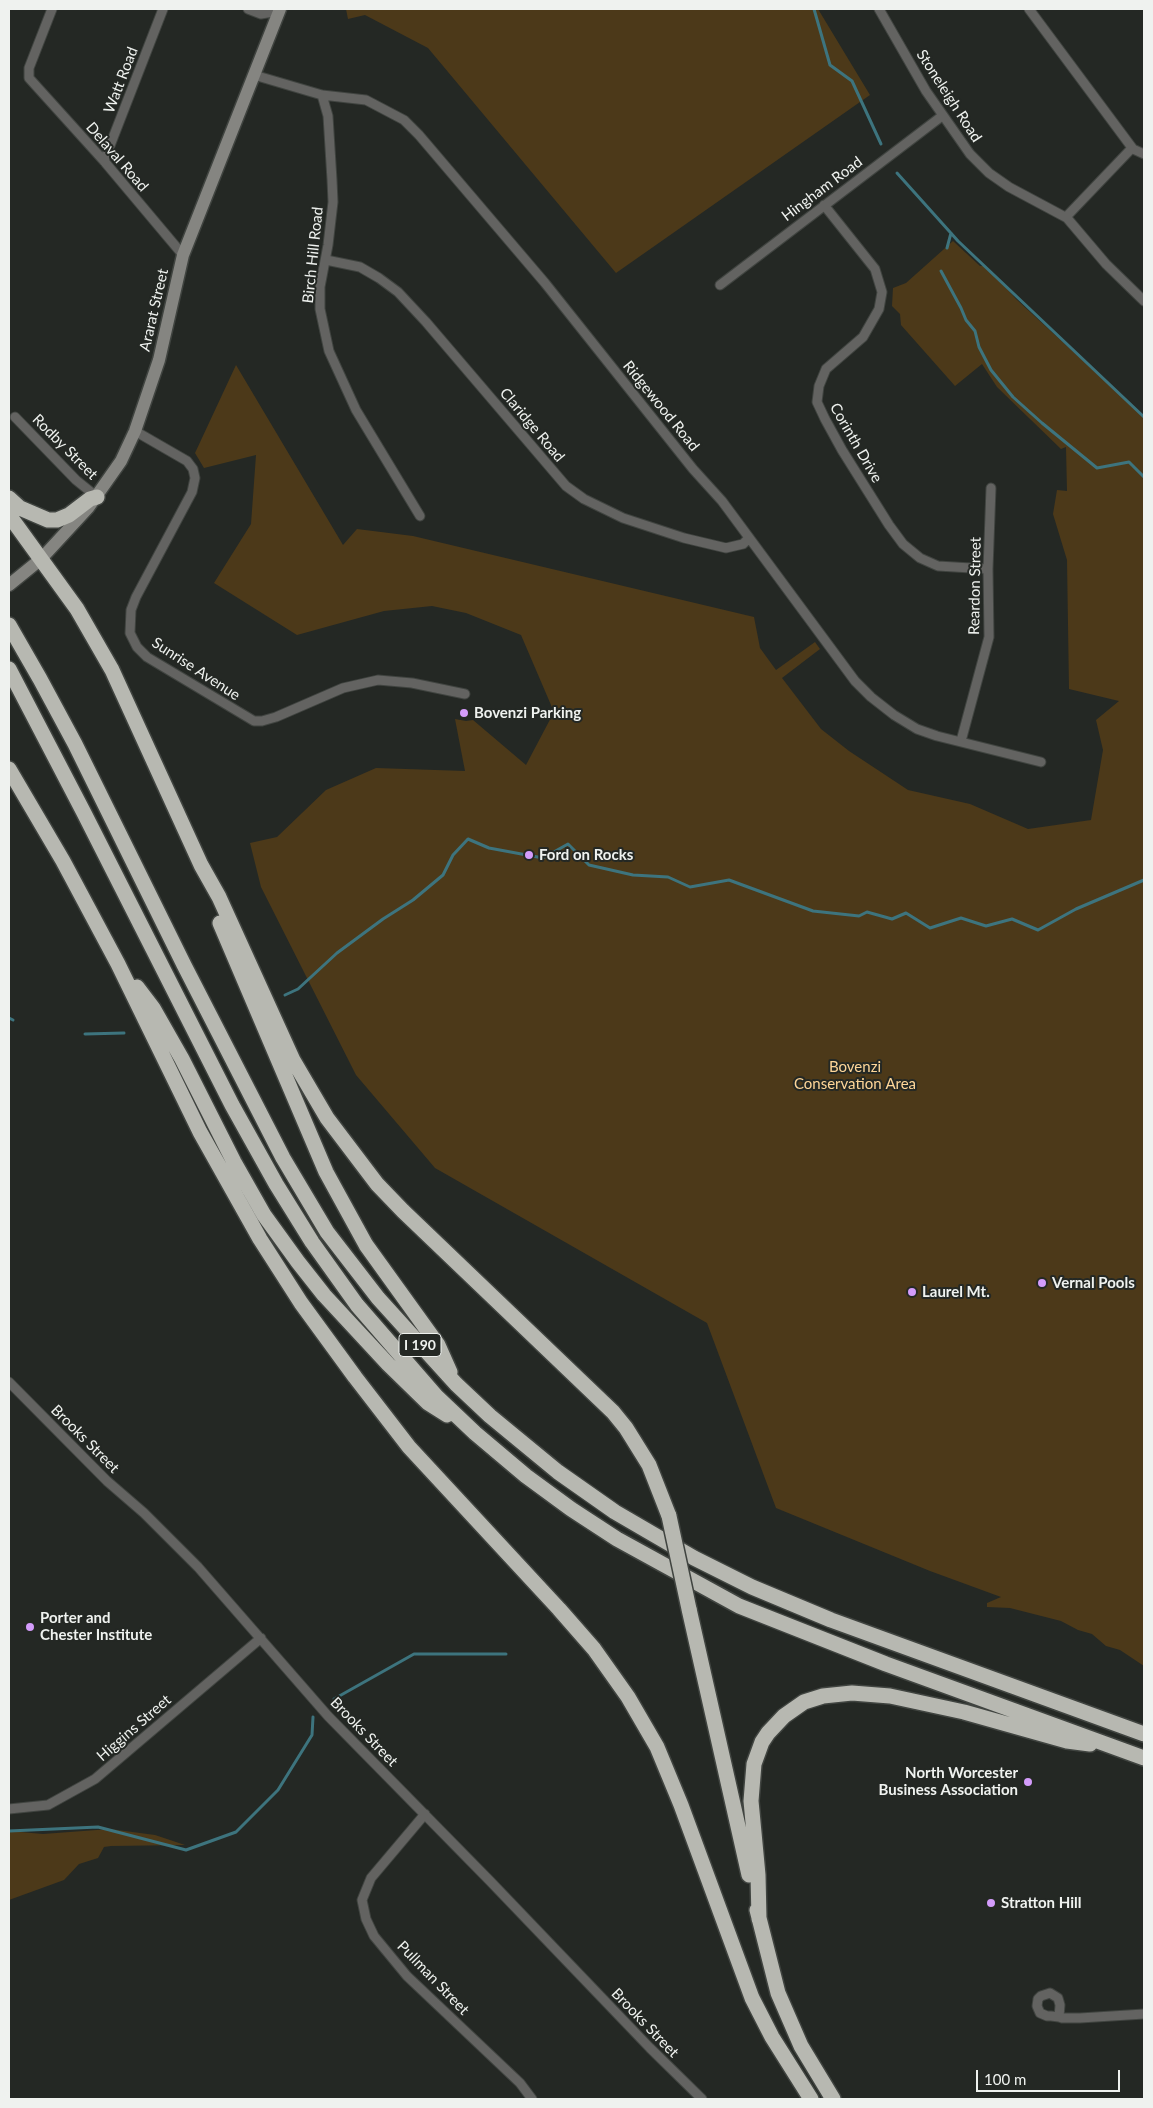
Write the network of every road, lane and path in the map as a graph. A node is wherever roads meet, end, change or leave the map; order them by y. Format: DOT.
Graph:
graph roads {
  1 [pos="52,9"];
  2 [pos="163,9"];
  3 [pos="248,9"];
  4 [pos="879,9"];
  5 [pos="1029,9"];
  6 [pos="279,10"];
  7 [pos="254,75"];
  8 [pos="322,95"];
  9 [pos="942,116"];
  10 [pos="1132,148"];
  11 [pos="1144,154"];
  12 [pos="104,161"];
  13 [pos="824,205"];
  14 [pos="1066,217"];
  15 [pos="183,255"];
  16 [pos="326,260"];
  17 [pos="720,285"];
  18 [pos="1144,301"];
  19 [pos="14,417"];
  20 [pos="135,432"];
  21 [pos="991,488"];
  22 [pos="97,497"];
  23 [pos="9,498"];
  24 [pos="9,515"];
  25 [pos="420,516"];
  26 [pos="749,538"];
  27 [pos="40,559"];
  28 [pos="988,569"];
  29 [pos="12,583"];
  30 [pos="9,625"];
  31 [pos="9,669"];
  32 [pos="465,694"];
  33 [pos="961,741"];
  34 [pos="1041,762"];
  35 [pos="9,769"];
  36 [pos="9,785"];
  37 [pos="36,814"];
  38 [pos="200,865"];
  39 [pos="118,964"];
  40 [pos="9,1382"];
  41 [pos="456,1384"];
  42 [pos="475,1432"];
  43 [pos="261,1638"];
  44 [pos="1144,1734"];
  45 [pos="1125,1750"];
  46 [pos="1144,1758"];
  47 [pos="9,1809"];
  48 [pos="425,1814"];
  49 [pos="759,1919"];
  50 [pos="1144,2014"];
  51 [pos="1059,2017"];
  52 [pos="532,2099"];
  53 [pos="702,2099"];
  54 [pos="812,2099"];
  55 [pos="833,2099"];
  1 -- 12 [label="street, Delaval Road"];
  2 -- 12 [label="street, Watt Road"];
  3 -- 6 [label="street"];
  4 -- 9 [label="street, Stoneleigh Road"];
  5 -- 10 [label="street"];
  6 -- 7 [label="main road, Ararat Street"];
  7 -- 8 [label="street, Ridgewood Road"];
  7 -- 15 [label="main road, Ararat Street"];
  8 -- 16 [label="street, Birch Hill Road"];
  8 -- 26 [label="street, Ridgewood Road"];
  9 -- 13 [label="street, Hingham Road"];
  9 -- 14 [label="street, Stoneleigh Road"];
  10 -- 11 [label="street"];
  10 -- 14 [label="street"];
  12 -- 15 [label="street, Delaval Road"];
  13 -- 17 [label="street, Hingham Road"];
  13 -- 28 [label="street, Corinth Drive"];
  14 -- 18 [label="street, Stoneleigh Road"];
  15 -- 20 [label="main road, Ararat Street"];
  16 -- 25 [label="street, Birch Hill Road"];
  16 -- 26 [label="street, Claridge Road"];
  19 -- 22 [label="street, Rodby Street"];
  20 -- 22 [label="main road, Ararat Street"];
  20 -- 32 [label="street, Sunrise Avenue"];
  21 -- 28 [label="street, Reardon Street"];
  22 -- 23 [label="highway"];
  22 -- 27 [label="main road, Ararat Street"];
  24 -- 27 [label="highway"];
  26 -- 33 [label="street, Ridgewood Road"];
  27 -- 29 [label="main road, Ararat Street"];
  27 -- 38 [label="highway"];
  28 -- 33 [label="street, Reardon Street"];
  30 -- 41 [label="highway, I 190"];
  31 -- 42 [label="highway, I 190"];
  33 -- 34 [label="street, Ridgewood Road"];
  35 -- 37 [label="highway"];
  36 -- 37 [label="highway"];
  37 -- 39 [label="highway"];
  38 -- 41 [label="highway"];
  38 -- 49 [label="highway, bridge"];
  39 -- 42 [label="highway"];
  39 -- 54 [label="highway"];
  40 -- 43 [label="street, Brooks Street"];
  41 -- 44 [label="highway, I 190"];
  42 -- 45 [label="highway, I 190"];
  43 -- 47 [label="street, Higgins Street"];
  43 -- 48 [label="street, Brooks Street"];
  45 -- 46 [label="highway, I 190"];
  45 -- 49 [label="highway"];
  48 -- 52 [label="street, Pullman Street"];
  48 -- 53 [label="street, Brooks Street"];
  49 -- 55 [label="highway"];
  50 -- 51 [label="street"];
}
